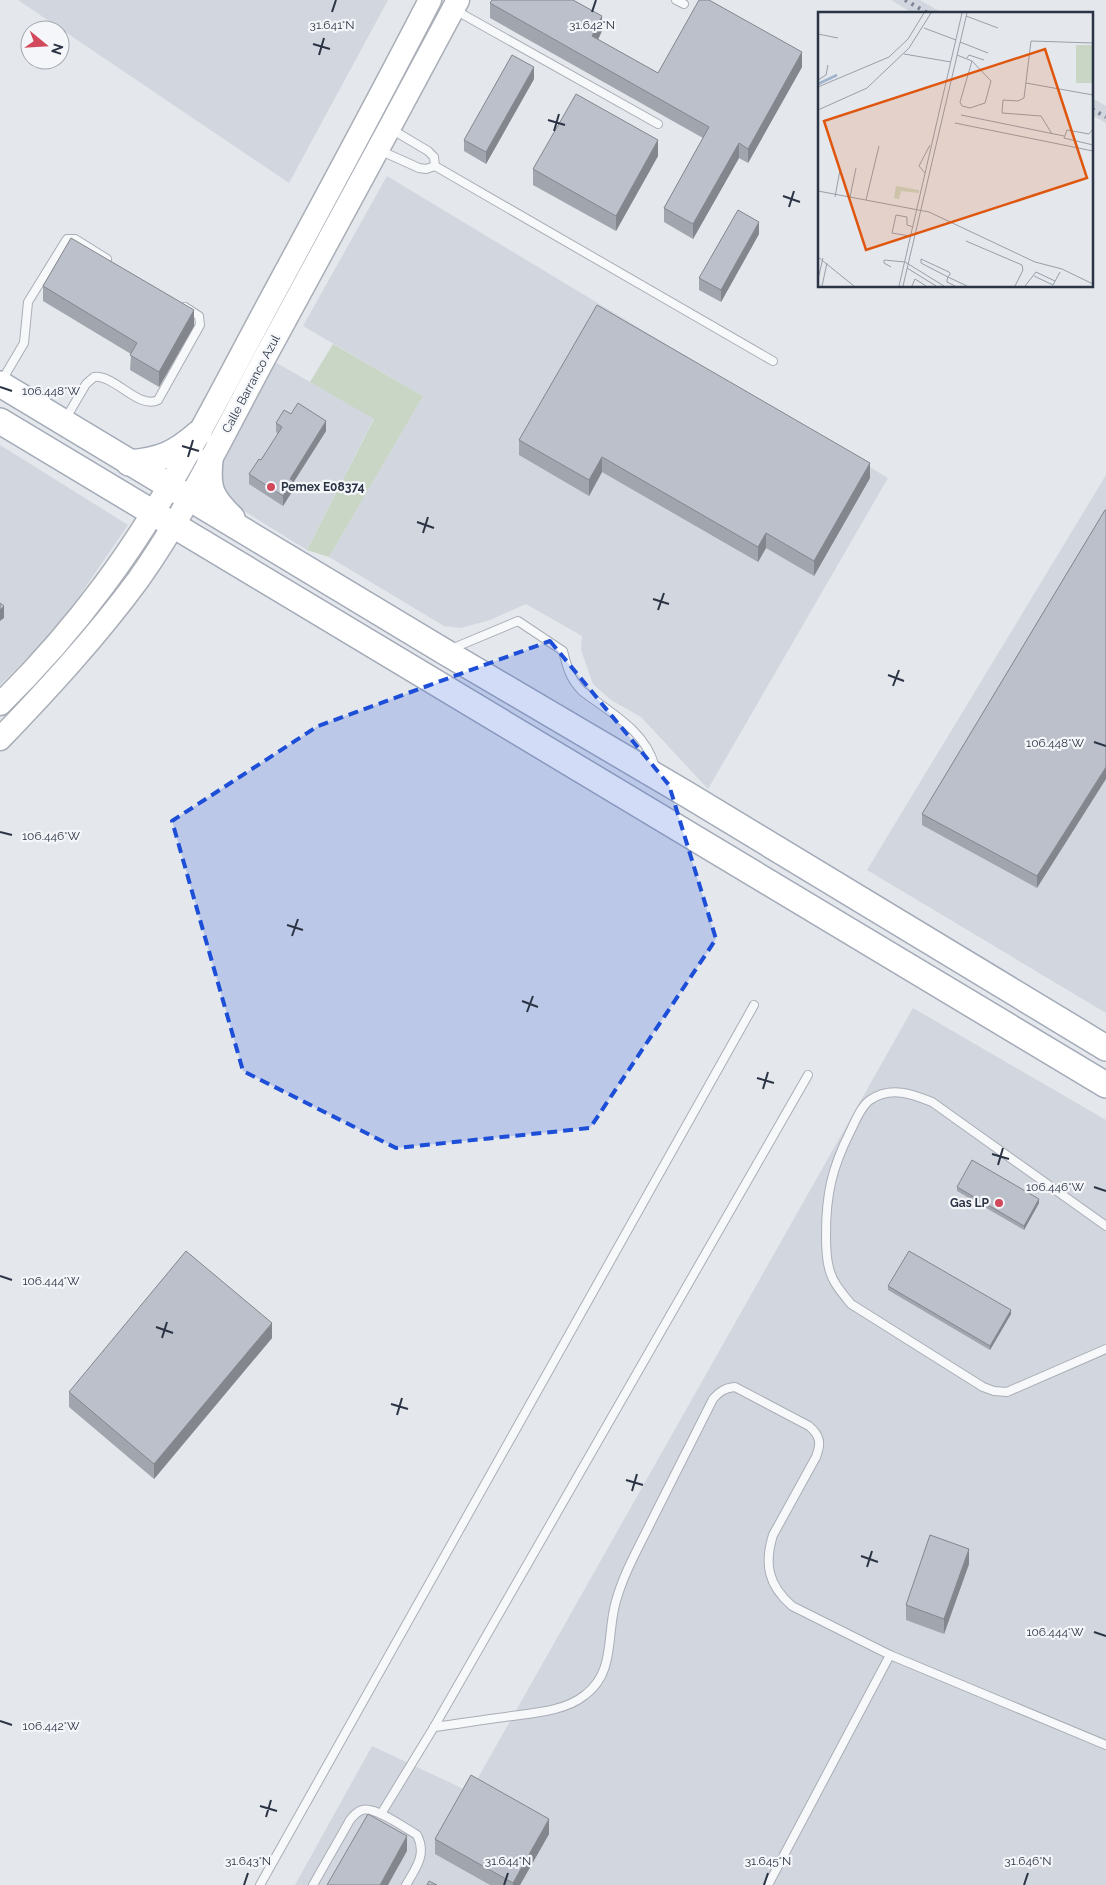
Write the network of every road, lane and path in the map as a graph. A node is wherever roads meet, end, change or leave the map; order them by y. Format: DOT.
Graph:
graph roads {
  1 [pos="430,0"];
  2 [pos="676,0"];
  3 [pos="455,4"];
  4 [pos="684,4"];
  5 [pos="658,124"];
  6 [pos="389,128"];
  7 [pos="367,144"];
  8 [pos="435,166"];
  9 [pos="115,264"];
  10 [pos="180,303"];
  11 [pos="261,318"];
  12 [pos="773,361"];
  13 [pos="255,376"];
  14 [pos="0,384"];
  15 [pos="0,421"];
  16 [pos="63,422"];
  17 [pos="199,433"];
  18 [pos="210,460"];
  19 [pos="129,463"];
  20 [pos="179,492"];
  21 [pos="163,520"];
  22 [pos="250,535"];
  23 [pos="445,652"];
  24 [pos="0,704"];
  25 [pos="0,739"];
  26 [pos="657,776"];
  27 [pos="754,1005"];
  28 [pos="1102,1045"];
  29 [pos="1082,1070"];
  30 [pos="808,1075"];
  31 [pos="1106,1085"];
  32 [pos="1106,1226"];
  33 [pos="1106,1349"];
  34 [pos="890,1656"];
  35 [pos="434,1727"];
  36 [pos="1106,1745"];
  37 [pos="381,1814"];
  38 [pos="260,1885"];
  39 [pos="313,1885"];
  40 [pos="406,1885"];
  41 [pos="768,1885"];
  1 -- 7 [label="main road, Calle Barranco Azul"];
  2 -- 4 [label="lane"];
  3 -- 5 [label="lane"];
  3 -- 6 [label="main road, Calle Barranco Azul"];
  6 -- 7 [label="main road, Calle Barranco Azul"];
  6 -- 8 [label="lane"];
  7 -- 8 [label="lane"];
  7 -- 11 [label="main road, Calle Barranco Azul"];
  7 -- 13 [label="main road, Calle Barranco Azul"];
  8 -- 12 [label="lane"];
  9 -- 14 [label="lane"];
  10 -- 16 [label="lane"];
  11 -- 13 [label="main road"];
  11 -- 17 [label="main road, Calle Barranco Azul"];
  13 -- 18 [label="main road, Calle Barranco Azul"];
  14 -- 16 [label="main road"];
  15 -- 21 [label="main road"];
  16 -- 19 [label="main road"];
  17 -- 19 [label="main road"];
  17 -- 20 [label="main road, Calle Barranco Azul"];
  18 -- 20 [label="main road, Calle Barranco Azul"];
  18 -- 22 [label="main road"];
  19 -- 20 [label="main road"];
  20 -- 21 [label="main road, Calle Barranco Azul"];
  20 -- 22 [label="main road"];
  21 -- 24 [label="main road, Calle Barranco Azul"];
  21 -- 25 [label="main road, Calle Barranco Azul"];
  21 -- 29 [label="main road"];
  22 -- 23 [label="main road"];
  23 -- 26 [label="main road"];
  23 -- 26 [label="lane"];
  26 -- 28 [label="main road"];
  27 -- 38 [label="lane"];
  28 -- 29 [label="main road"];
  29 -- 31 [label="main road"];
  30 -- 35 [label="lane"];
  32 -- 33 [label="lane"];
  34 -- 35 [label="lane"];
  34 -- 36 [label="lane"];
  34 -- 41 [label="lane"];
  35 -- 37 [label="lane"];
  37 -- 39 [label="lane"];
  37 -- 40 [label="lane"];
}
